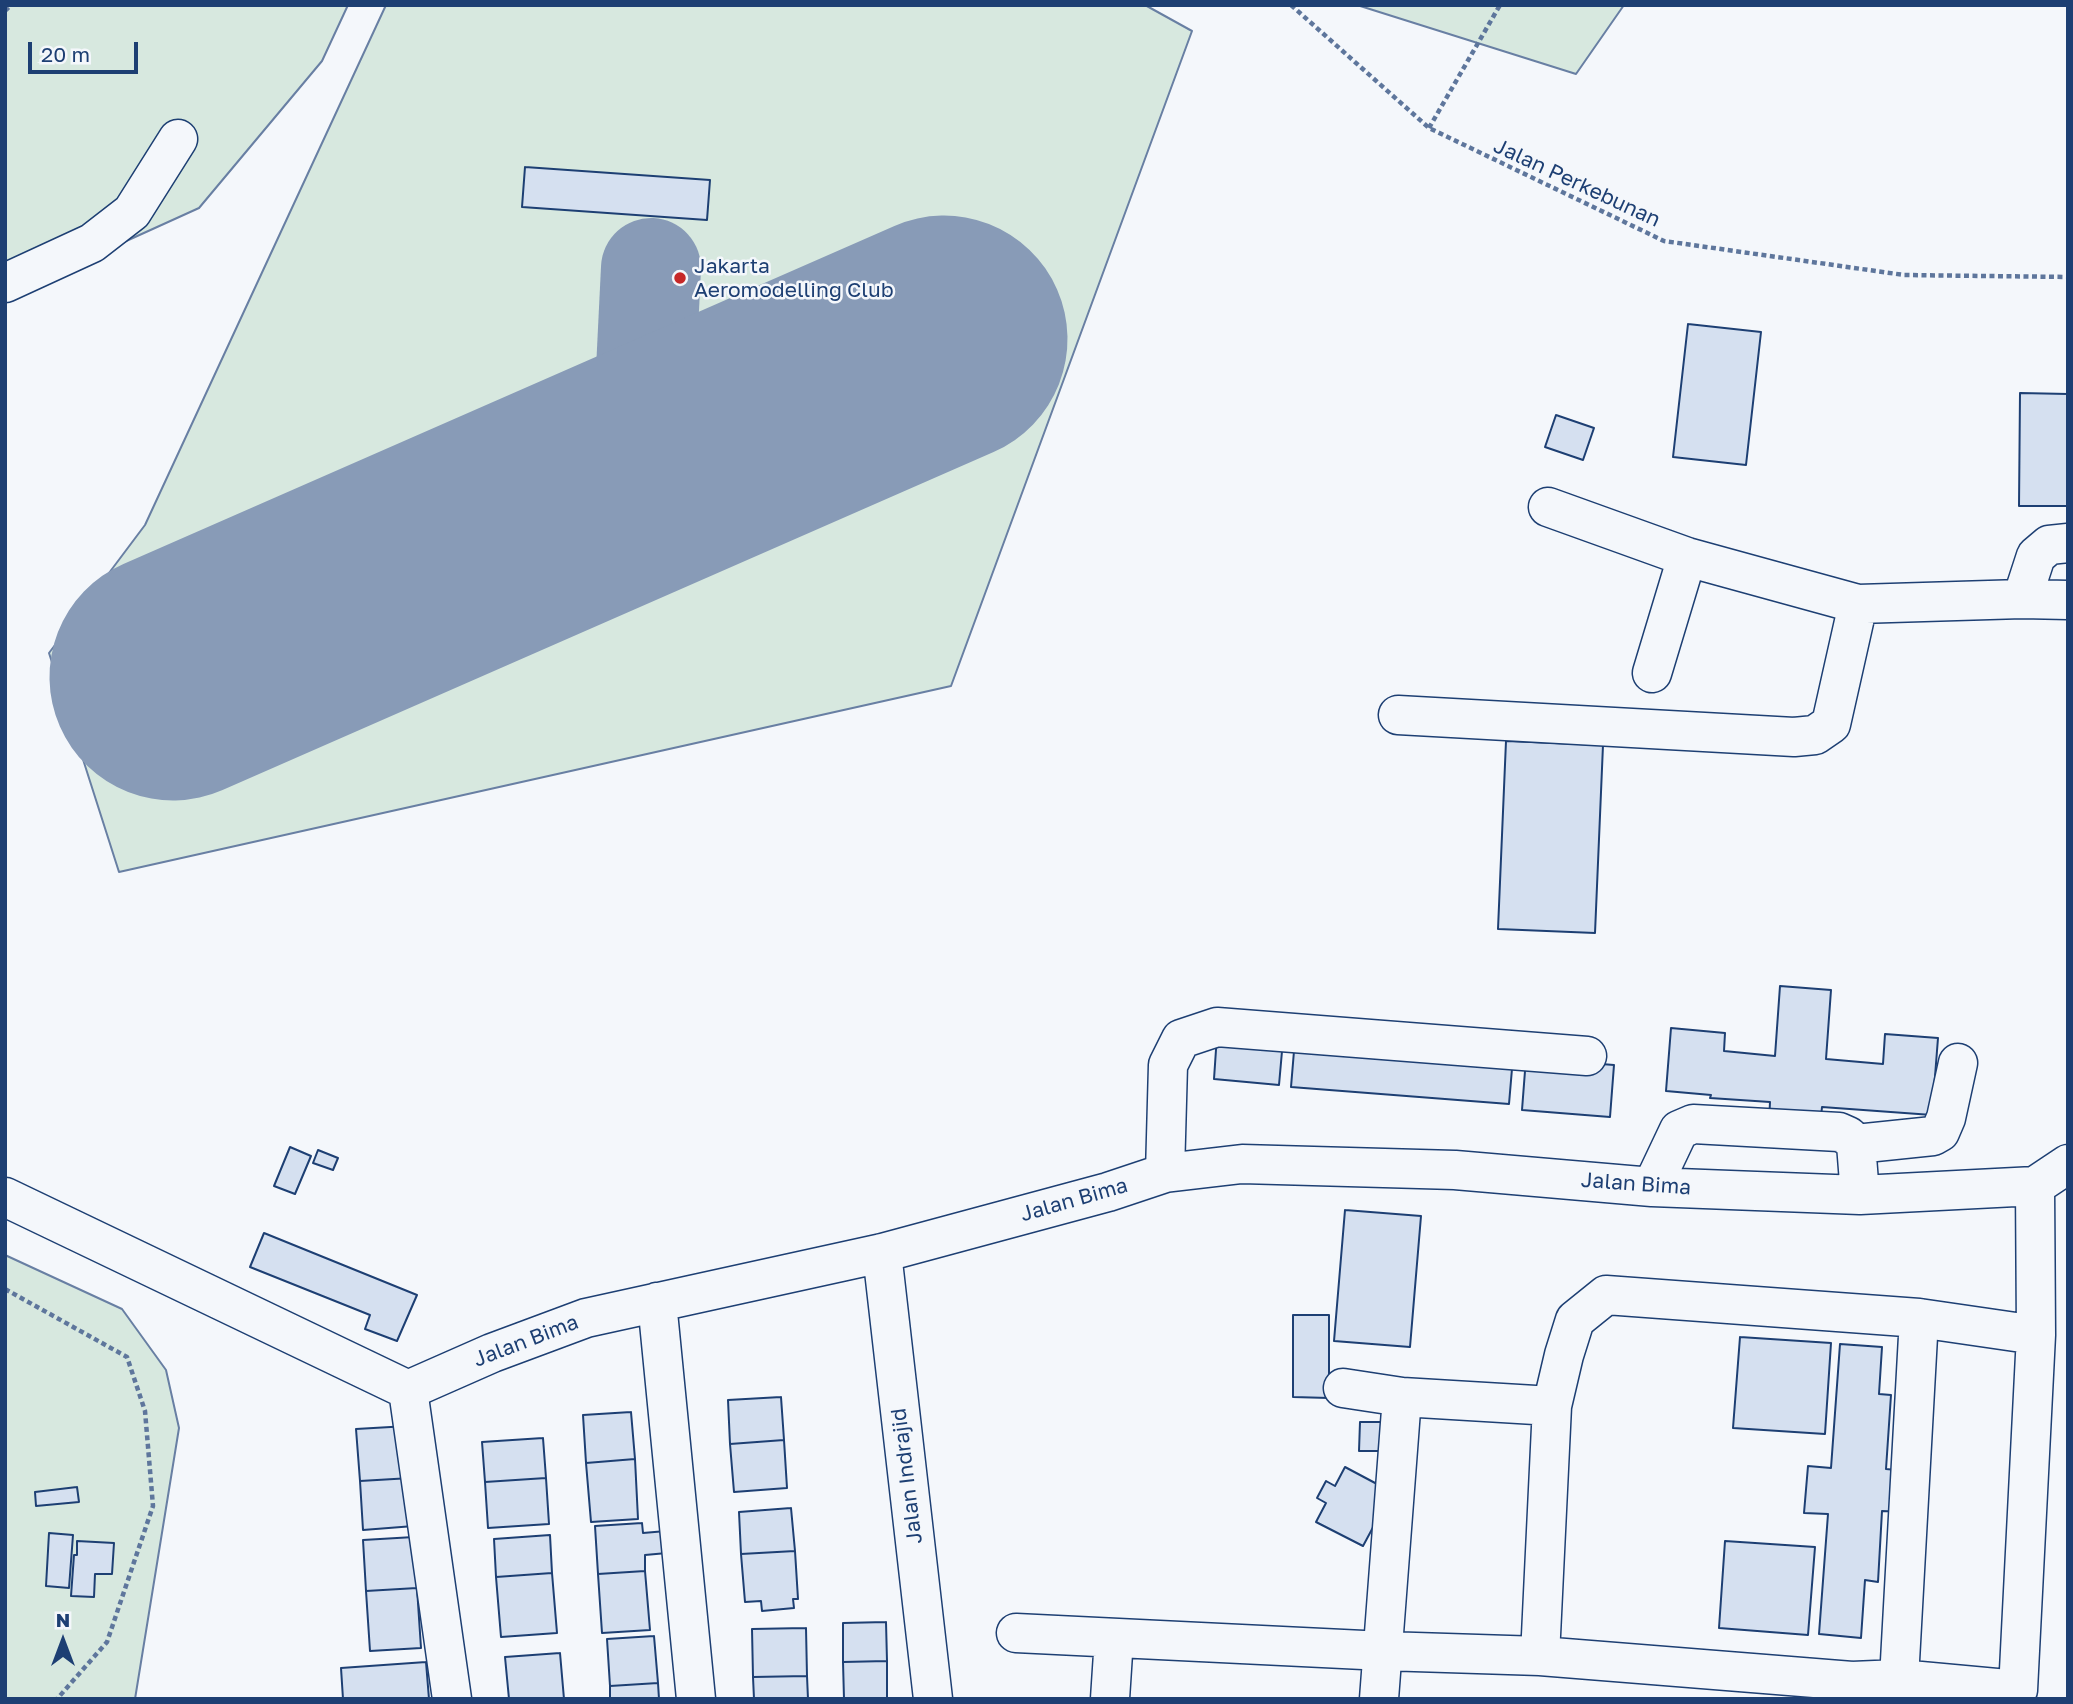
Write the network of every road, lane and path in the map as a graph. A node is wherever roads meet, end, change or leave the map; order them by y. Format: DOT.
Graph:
graph roads {
  1 [pos="11,5"];
  2 [pos="1291,5"];
  3 [pos="1500,5"];
  4 [pos="5,11"];
  5 [pos="1429,128"];
  6 [pos="178,139"];
  7 [pos="2068,277"];
  8 [pos="5,283"];
  9 [pos="1548,507"];
  10 [pos="2068,543"];
  11 [pos="1686,557"];
  12 [pos="2022,599"];
  13 [pos="2068,600"];
  14 [pos="1858,604"];
  15 [pos="1652,673"];
  16 [pos="1398,715"];
  17 [pos="1587,1056"];
  18 [pos="1958,1063"];
  19 [pos="1856,1144"];
  20 [pos="2068,1164"];
  21 [pos="1165,1173"];
  22 [pos="2035,1186"];
  23 [pos="1652,1187"];
  24 [pos="1860,1195"];
  25 [pos="5,1198"];
  26 [pos="881,1253"];
  27 [pos="5,1289"];
  28 [pos="657,1302"];
  29 [pos="1919,1318"];
  30 [pos="2036,1335"];
  31 [pos="1343,1388"];
  32 [pos="408,1390"];
  33 [pos="1402,1397"];
  34 [pos="1552,1406"];
  35 [pos="1016,1633"];
  36 [pos="1114,1638"];
  37 [pos="1384,1651"];
  38 [pos="1540,1656"];
  39 [pos="1899,1679"];
  40 [pos="1852,1690"];
  41 [pos="2018,1694"];
  42 [pos="57,1699"];
  43 [pos="452,1699"];
  44 [pos="696,1699"];
  45 [pos="933,1699"];
  46 [pos="1110,1699"];
  47 [pos="1379,1699"];
  1 -- 4 [label="path"];
  2 -- 5 [label="path, Jalan Perkebunan"];
  3 -- 5 [label="path"];
  5 -- 7 [label="path, Jalan Perkebunan"];
  6 -- 8 [label="street"];
  9 -- 11 [label="street"];
  10 -- 12 [label="street"];
  11 -- 14 [label="street"];
  11 -- 15 [label="street"];
  12 -- 13 [label="street"];
  12 -- 14 [label="street"];
  14 -- 16 [label="street"];
  17 -- 21 [label="street"];
  18 -- 19 [label="street"];
  19 -- 23 [label="street"];
  19 -- 24 [label="street"];
  20 -- 22 [label="street"];
  21 -- 23 [label="street, Jalan Bima"];
  21 -- 26 [label="street, Jalan Bima"];
  22 -- 24 [label="street, Jalan Bima"];
  22 -- 30 [label="street"];
  23 -- 24 [label="street, Jalan Bima"];
  25 -- 32 [label="street"];
  26 -- 28 [label="street, Jalan Bima"];
  26 -- 45 [label="street, Jalan Indrajid"];
  27 -- 42 [label="path"];
  28 -- 32 [label="street, Jalan Bima"];
  28 -- 44 [label="street"];
  29 -- 30 [label="street"];
  29 -- 34 [label="street"];
  29 -- 39 [label="street"];
  30 -- 41 [label="street"];
  31 -- 33 [label="street"];
  32 -- 43 [label="street"];
  33 -- 34 [label="street"];
  33 -- 37 [label="street"];
  34 -- 38 [label="street"];
  35 -- 36 [label="street"];
  36 -- 37 [label="street"];
  36 -- 46 [label="street"];
  37 -- 38 [label="street"];
  37 -- 47 [label="street"];
  38 -- 40 [label="street"];
  39 -- 40 [label="street"];
  39 -- 41 [label="street"];
}
